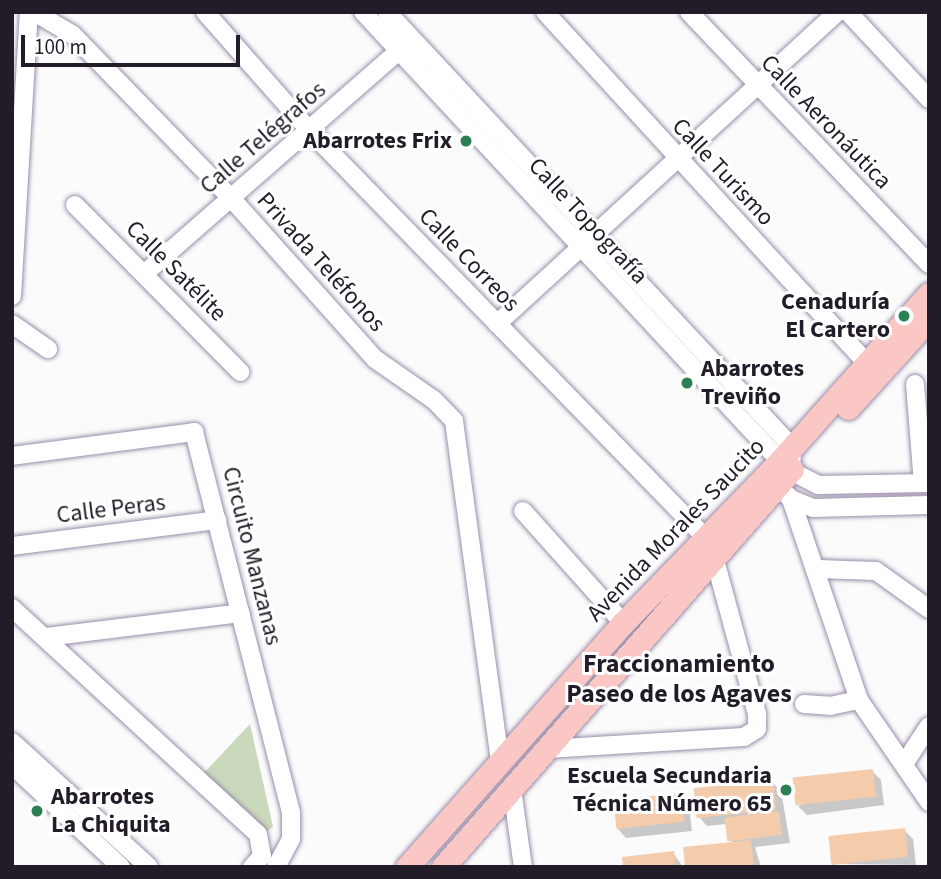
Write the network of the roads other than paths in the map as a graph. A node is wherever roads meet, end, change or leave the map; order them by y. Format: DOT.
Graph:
graph roads {
  1 [pos="31,12"];
  2 [pos="205,12"];
  3 [pos="363,12"];
  4 [pos="387,12"];
  5 [pos="545,12"];
  6 [pos="689,12"];
  7 [pos="838,12"];
  8 [pos="848,12"];
  9 [pos="412,39"];
  10 [pos="398,53"];
  11 [pos="756,86"];
  12 [pos="19,91"];
  13 [pos="929,99"];
  14 [pos="309,130"];
  15 [pos="677,159"];
  16 [pos="17,176"];
  17 [pos="231,198"];
  18 [pos="75,205"];
  19 [pos="595,234"];
  20 [pos="579,248"];
  21 [pos="929,264"];
  22 [pos="145,273"];
  23 [pos="929,294"];
  24 [pos="12,296"];
  25 [pos="12,324"];
  26 [pos="497,324"];
  27 [pos="926,326"];
  28 [pos="48,349"];
  29 [pos="867,363"];
  30 [pos="240,372"];
  31 [pos="915,384"];
  32 [pos="12,456"];
  33 [pos="786,472"];
  34 [pos="926,483"];
  35 [pos="927,507"];
  36 [pos="523,511"];
  37 [pos="217,520"];
  38 [pos="704,537"];
  39 [pos="12,546"];
  40 [pos="715,560"];
  41 [pos="818,569"];
  42 [pos="12,608"];
  43 [pos="929,610"];
  44 [pos="241,613"];
  45 [pos="623,623"];
  46 [pos="46,637"];
  47 [pos="859,700"];
  48 [pos="804,704"];
  49 [pos="929,726"];
  50 [pos="12,742"];
  51 [pos="547,749"];
  52 [pos="500,761"];
  53 [pos="904,764"];
  54 [pos="12,765"];
  55 [pos="512,789"];
  56 [pos="929,802"];
  57 [pos="89,824"];
  58 [pos="121,867"];
  59 [pos="149,867"];
  60 [pos="252,867"];
  61 [pos="276,867"];
  62 [pos="407,867"];
  63 [pos="443,867"];
  64 [pos="523,867"];
  1 -- 12 [label="street"];
  1 -- 17 [label="street, Privada Teléfonos"];
  2 -- 14 [label="street, Calle Correos"];
  3 -- 10 [label="street, Calle Topografía"];
  4 -- 9 [label="street, Calle Topografía"];
  5 -- 15 [label="street, Calle Turismo"];
  6 -- 11 [label="street, Calle Aeronáutica"];
  7 -- 11 [label="street"];
  8 -- 13 [label="street"];
  9 -- 10 [label="street, Calle Telégrafos"];
  9 -- 19 [label="street, Calle Topografía"];
  10 -- 14 [label="street, Calle Telégrafos"];
  10 -- 20 [label="street, Calle Topografía"];
  11 -- 15 [label="street"];
  11 -- 21 [label="street, Calle Aeronáutica"];
  12 -- 16 [label="street"];
  14 -- 17 [label="street, Calle Telégrafos"];
  14 -- 26 [label="street, Calle Correos"];
  15 -- 19 [label="street"];
  15 -- 29 [label="street, Calle Turismo"];
  16 -- 24 [label="street"];
  17 -- 22 [label="street, Calle Telégrafos"];
  17 -- 52 [label="street, Privada Teléfonos"];
  18 -- 22 [label="street, Calle Satélite"];
  19 -- 20 [label="street"];
  19 -- 33 [label="street, Calle Topografía"];
  20 -- 26 [label="street"];
  20 -- 33 [label="street, Calle Topografía"];
  22 -- 30 [label="street, Calle Satélite"];
  23 -- 29 [label="main road, Avenida Morales Saucito"];
  25 -- 28 [label="street"];
  26 -- 38 [label="street, Calle Correos"];
  27 -- 33 [label="main road, Avenida Morales Saucito"];
  29 -- 33 [label="main road, Avenida Morales Saucito"];
  31 -- 34 [label="street"];
  32 -- 37 [label="street, Circuito Manzanas"];
  33 -- 34 [label="street"];
  33 -- 35 [label="street"];
  33 -- 38 [label="main road, Avenida Morales Saucito"];
  33 -- 40 [label="main road, Avenida Morales Saucito"];
  33 -- 41 [label="street"];
  36 -- 45 [label="street"];
  37 -- 39 [label="street, Calle Peras"];
  37 -- 44 [label="street, Circuito Manzanas"];
  38 -- 45 [label="main road, Avenida Morales Saucito"];
  40 -- 51 [label="main road, Avenida Morales Saucito"];
  40 -- 51 [label="street"];
  41 -- 43 [label="street"];
  41 -- 47 [label="street"];
  42 -- 46 [label="street"];
  44 -- 46 [label="street"];
  44 -- 61 [label="street, Circuito Manzanas"];
  45 -- 52 [label="main road, Avenida Morales Saucito"];
  46 -- 60 [label="street"];
  47 -- 48 [label="street"];
  47 -- 53 [label="street"];
  49 -- 53 [label="street"];
  50 -- 57 [label="street"];
  51 -- 55 [label="main road, Avenida Morales Saucito"];
  52 -- 62 [label="main road, Avenida Morales Saucito"];
  53 -- 56 [label="street"];
  54 -- 57 [label="street"];
  55 -- 63 [label="main road, Avenida Morales Saucito"];
  55 -- 64 [label="street"];
  57 -- 58 [label="street"];
  57 -- 59 [label="street"];
}
